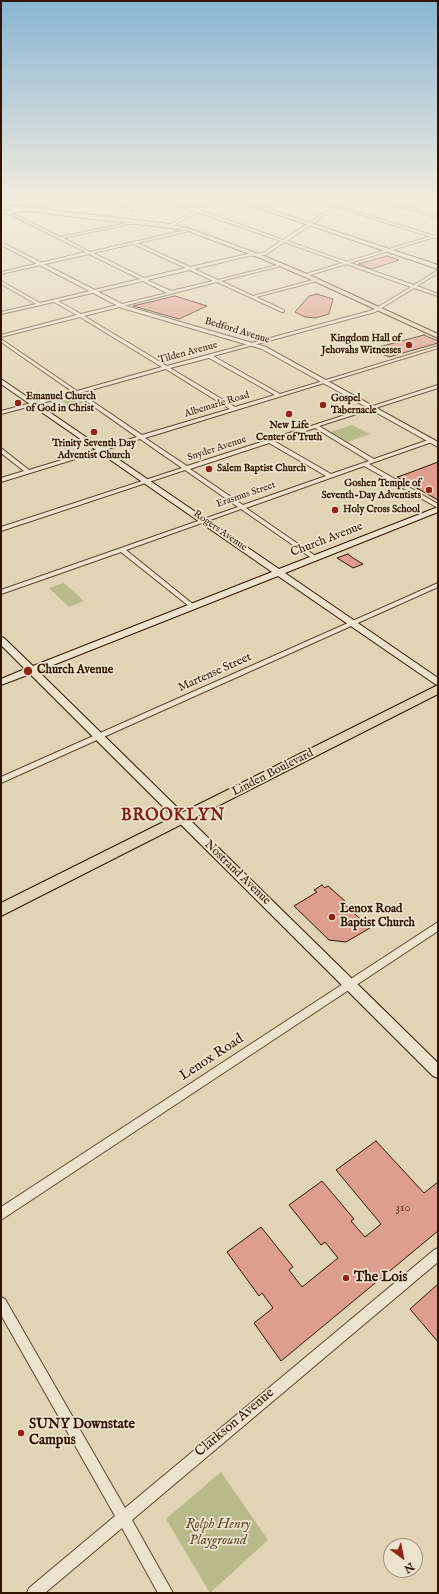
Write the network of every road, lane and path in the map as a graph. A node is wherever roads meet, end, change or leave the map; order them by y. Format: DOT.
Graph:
graph roads {
  1 [pos="63,275"];
  2 [pos="136,275"];
  3 [pos="164,275"];
  4 [pos="205,275"];
  5 [pos="239,275"];
  6 [pos="305,275"];
  7 [pos="381,275"];
  8 [pos="431,275"];
  9 [pos="145,280"];
  10 [pos="316,280"];
  11 [pos="217,281"];
  12 [pos="1,282"];
  13 [pos="413,287"];
  14 [pos="94,292"];
  15 [pos="171,293"];
  16 [pos="438,295"];
  17 [pos="253,297"];
  18 [pos="56,301"];
  19 [pos="40,304"];
  20 [pos="120,305"];
  21 [pos="379,309"];
  22 [pos="282,311"];
  23 [pos="1,313"];
  24 [pos="80,316"];
  25 [pos="437,335"];
  26 [pos="1,336"];
  27 [pos="1,340"];
  28 [pos="254,344"];
  29 [pos="438,347"];
  30 [pos="209,356"];
  31 [pos="166,368"];
  32 [pos="1,381"];
  33 [pos="324,381"];
  34 [pos="438,386"];
  35 [pos="76,392"];
  36 [pos="279,395"];
  37 [pos="34,404"];
  38 [pos="371,408"];
  39 [pos="234,409"];
  40 [pos="1,413"];
  41 [pos="315,426"];
  42 [pos="141,437"];
  43 [pos="270,441"];
  44 [pos="430,441"];
  45 [pos="438,445"];
  46 [pos="101,449"];
  47 [pos="1,450"];
  48 [pos="374,461"];
  49 [pos="364,464"];
  50 [pos="186,468"];
  51 [pos="29,472"];
  52 [pos="330,476"];
  53 [pos="1,480"];
  54 [pos="147,481"];
  55 [pos="438,506"];
  56 [pos="242,507"];
  57 [pos="438,509"];
  58 [pos="204,521"];
  59 [pos="1,529"];
  60 [pos="122,550"];
  61 [pos="315,558"];
  62 [pos="279,572"];
  63 [pos="438,585"];
  64 [pos="1,592"];
  65 [pos="192,606"];
  66 [pos="353,623"];
  67 [pos="1,640"];
  68 [pos="31,670"];
  69 [pos="1,682"];
  70 [pos="438,682"];
  71 [pos="438,690"];
  72 [pos="98,737"];
  73 [pos="1,780"];
  74 [pos="182,819"];
  75 [pos="1,910"];
  76 [pos="438,926"];
  77 [pos="349,984"];
  78 [pos="438,1072"];
  79 [pos="1,1214"];
  80 [pos="438,1254"];
  81 [pos="1,1303"];
  82 [pos="122,1518"];
  83 [pos="34,1593"];
  84 [pos="166,1593"];
  1 -- 14 [label="street, Bedford Avenue"];
  2 -- 9 [label="street"];
  3 -- 9 [label="street"];
  4 -- 11 [label="street"];
  5 -- 11 [label="street"];
  6 -- 10 [label="main road"];
  7 -- 13 [label="street"];
  8 -- 13 [label="street, Tilden Avenue"];
  9 -- 14 [label="street"];
  9 -- 15 [label="street"];
  10 -- 17 [label="street"];
  10 -- 21 [label="main road"];
  11 -- 15 [label="street"];
  11 -- 17 [label="street"];
  12 -- 19 [label="street"];
  13 -- 16 [label="street"];
  13 -- 21 [label="street, Tilden Avenue"];
  14 -- 18 [label="street"];
  14 -- 20 [label="street, Bedford Avenue"];
  15 -- 20 [label="street"];
  17 -- 22 [label="street"];
  18 -- 19 [label="street"];
  18 -- 24 [label="street"];
  19 -- 23 [label="street"];
  20 -- 24 [label="street"];
  20 -- 28 [label="street, Bedford Avenue"];
  21 -- 25 [label="main road"];
  21 -- 28 [label="street, Tilden Avenue"];
  24 -- 26 [label="street"];
  24 -- 31 [label="street"];
  27 -- 35 [label="street"];
  28 -- 30 [label="street, Tilden Avenue"];
  28 -- 33 [label="street, Bedford Avenue"];
  29 -- 33 [label="street, Albemarle Road"];
  30 -- 31 [label="street, Tilden Avenue"];
  30 -- 36 [label="street"];
  31 -- 35 [label="street, Tilden Avenue"];
  31 -- 39 [label="street"];
  32 -- 37 [label="main road, Rogers Avenue"];
  33 -- 36 [label="street, Albemarle Road"];
  33 -- 38 [label="street, Bedford Avenue"];
  34 -- 38 [label="street, Snyder Avenue"];
  35 -- 37 [label="street, Tilden Avenue"];
  35 -- 42 [label="street"];
  36 -- 39 [label="street, Albemarle Road"];
  37 -- 40 [label="street, Tilden Avenue"];
  37 -- 46 [label="main road, Rogers Avenue"];
  38 -- 41 [label="street, Snyder Avenue"];
  38 -- 44 [label="street, Bedford Avenue"];
  39 -- 42 [label="street, Albemarle Road"];
  41 -- 43 [label="street, Snyder Avenue"];
  41 -- 48 [label="street"];
  42 -- 46 [label="street, Albemarle Road"];
  42 -- 50 [label="street"];
  43 -- 50 [label="street, Snyder Avenue"];
  43 -- 52 [label="street"];
  44 -- 45 [label="street, Bedford Avenue"];
  44 -- 48 [label="street, Erasmus Street"];
  46 -- 51 [label="street, Albemarle Road"];
  46 -- 54 [label="main road, Rogers Avenue"];
  47 -- 51 [label="street"];
  48 -- 49 [label="street, Erasmus Street"];
  49 -- 52 [label="street, Erasmus Street"];
  49 -- 55 [label="street"];
  50 -- 54 [label="street, Snyder Avenue"];
  50 -- 56 [label="street"];
  51 -- 53 [label="street, Albemarle Road"];
  52 -- 56 [label="street, Erasmus Street"];
  54 -- 58 [label="main road, Rogers Avenue"];
  54 -- 59 [label="street, Snyder Avenue"];
  56 -- 58 [label="street, Erasmus Street"];
  56 -- 61 [label="street"];
  57 -- 61 [label="main road, Church Avenue"];
  58 -- 60 [label="street, Erasmus Street"];
  58 -- 62 [label="main road, Rogers Avenue"];
  60 -- 64 [label="street, Erasmus Street"];
  60 -- 65 [label="street"];
  61 -- 62 [label="main road, Church Avenue"];
  62 -- 65 [label="main road, Church Avenue"];
  62 -- 66 [label="main road, Rogers Avenue"];
  63 -- 66 [label="street, Martense Street"];
  65 -- 68 [label="main road, Church Avenue"];
  66 -- 70 [label="main road, Rogers Avenue"];
  66 -- 72 [label="street, Martense Street"];
  67 -- 68 [label="main road, Nostrand Avenue"];
  68 -- 69 [label="main road, Church Avenue"];
  68 -- 72 [label="main road, Nostrand Avenue"];
  71 -- 74 [label="highway, Linden Boulevard"];
  72 -- 73 [label="street, Martense Street"];
  72 -- 74 [label="main road, Nostrand Avenue"];
  74 -- 75 [label="highway, Linden Boulevard"];
  74 -- 77 [label="main road, Nostrand Avenue"];
  76 -- 77 [label="street, Lenox Road"];
  77 -- 78 [label="main road, Nostrand Avenue"];
  77 -- 79 [label="street, Lenox Road"];
  80 -- 82 [label="street, Clarkson Avenue"];
  81 -- 82 [label="street"];
  82 -- 83 [label="street, Clarkson Avenue"];
  82 -- 84 [label="street"];
}
